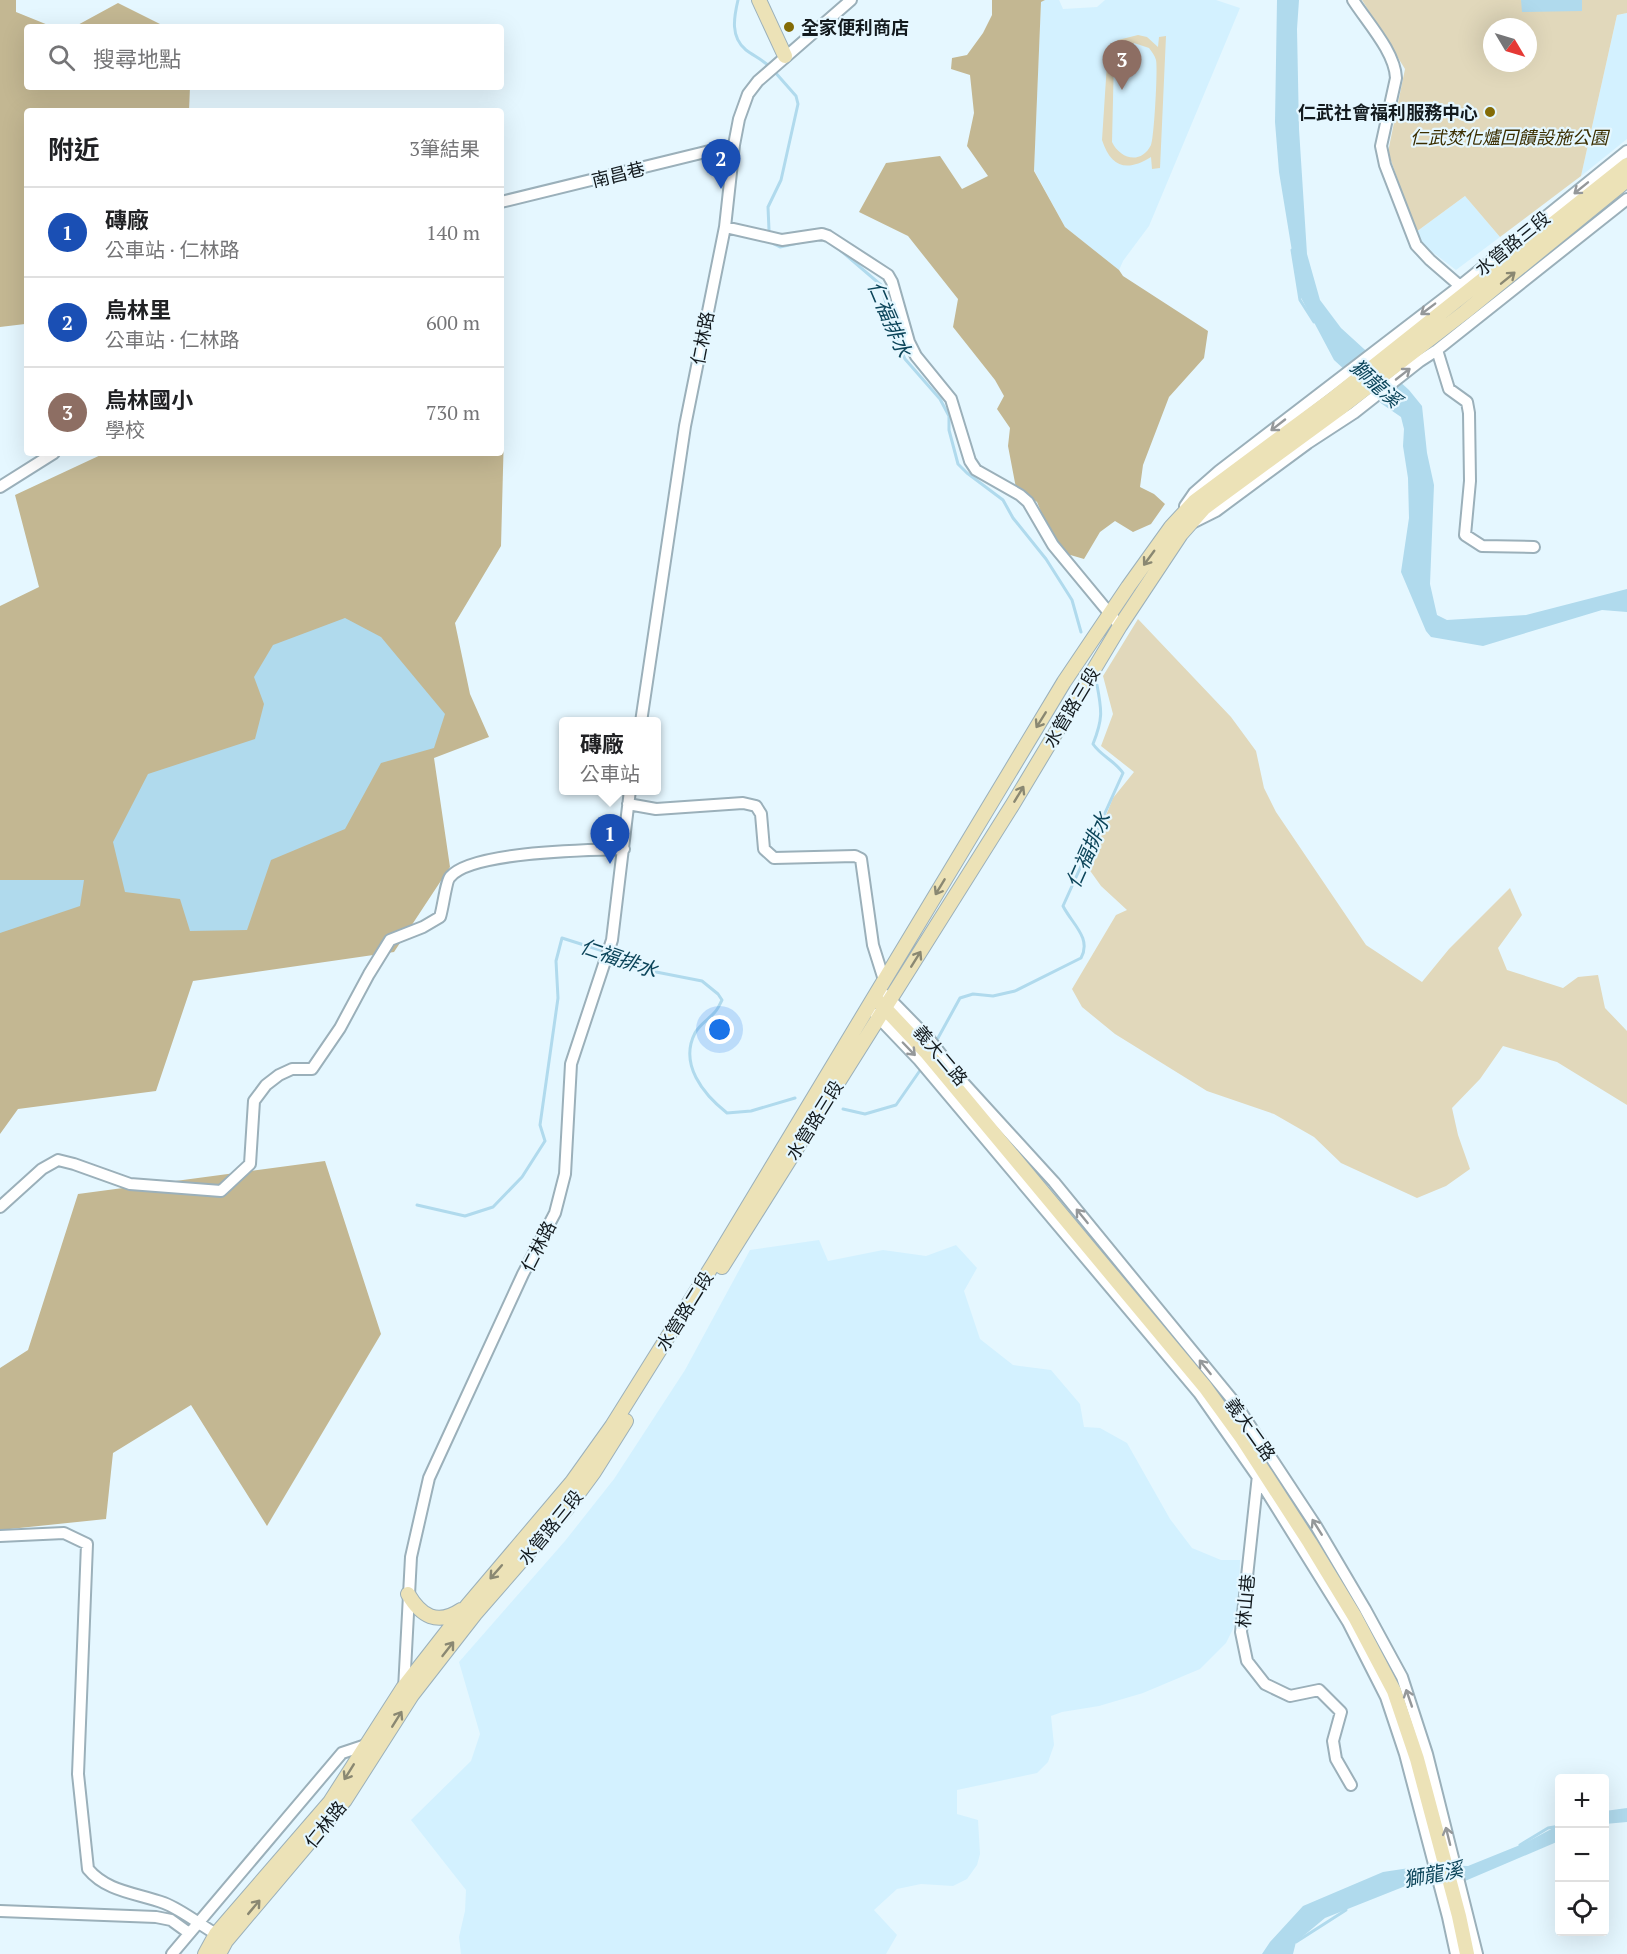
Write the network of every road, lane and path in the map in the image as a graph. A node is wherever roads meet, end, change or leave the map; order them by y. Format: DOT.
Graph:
graph roads {
  1 [pos="759,0"];
  2 [pos="851,0"];
  3 [pos="1353,0"];
  4 [pos="781,60"];
  5 [pos="734,145"];
  6 [pos="1627,151"];
  7 [pos="1627,165"];
  8 [pos="1627,180"];
  9 [pos="1627,199"];
  10 [pos="504,201"];
  11 [pos="724,227"];
  12 [pos="1460,292"];
  13 [pos="1468,317"];
  14 [pos="1408,347"];
  15 [pos="1437,350"];
  16 [pos="1339,401"];
  17 [pos="49,456"];
  18 [pos="0,487"];
  19 [pos="1534,547"];
  20 [pos="1109,613"];
  21 [pos="1120,626"];
  22 [pos="642,717"];
  23 [pos="629,795"];
  24 [pos="628,804"];
  25 [pos="624,849"];
  26 [pos="876,993"];
  27 [pos="885,1008"];
  28 [pos="0,1207"];
  29 [pos="1273,1460"];
  30 [pos="1260,1474"];
  31 [pos="0,1536"];
  32 [pos="408,1594"];
  33 [pos="467,1605"];
  34 [pos="407,1691"];
  35 [pos="366,1745"];
  36 [pos="1417,1759"];
  37 [pos="1351,1785"];
  38 [pos="0,1911"];
  39 [pos="1458,1915"];
  40 [pos="198,1923"];
  41 [pos="189,1933"];
  42 [pos="216,1934"];
  43 [pos="172,1954"];
  44 [pos="205,1954"];
  45 [pos="219,1954"];
  46 [pos="1456,1954"];
  47 [pos="1467,1954"];
  48 [pos="1478,1954"];
  1 -- 4 [label="main road"];
  2 -- 4 [label="street, 仁林路"];
  3 -- 12 [label="street"];
  4 -- 5 [label="street, 仁林路"];
  5 -- 10 [label="street, 南昌巷"];
  5 -- 11 [label="street, 仁林路"];
  6 -- 12 [label="street, 水管路三段, one-way"];
  7 -- 12 [label="main road, 水管路三段"];
  13 -- 8 [label="main road, 水管路三段, one-way"];
  9 -- 13 [label="street, 水管路三段"];
  11 -- 20 [label="street"];
  11 -- 22 [label="street, 仁林路"];
  12 -- 13 [label="street"];
  12 -- 14 [label="main road, 水管路三段, one-way"];
  13 -- 14 [label="main road, 水管路三段"];
  13 -- 15 [label="street, 水管路三段"];
  14 -- 15 [label="street, 水管路三段"];
  14 -- 16 [label="main road"];
  14 -- 16 [label="street"];
  15 -- 19 [label="street"];
  16 -- 20 [label="main road, 水管路三段, one-way"];
  16 -- 21 [label="main road, 水管路三段"];
  17 -- 18 [label="street"];
  20 -- 21 [label="street"];
  20 -- 26 [label="main road, 水管路三段, one-way"];
  27 -- 21 [label="main road, 水管路三段, one-way"];
  23 -- 24 [label="street, 仁林路"];
  24 -- 25 [label="street, 仁林路"];
  24 -- 26 [label="street"];
  25 -- 28 [label="street"];
  25 -- 32 [label="street, 仁林路"];
  26 -- 27 [label="main road, 義大二路"];
  26 -- 33 [label="main road, 水管路二段, one-way"];
  29 -- 27 [label="street, 義大二路, one-way"];
  27 -- 30 [label="main road, 義大二路"];
  34 -- 27 [label="main road, 水管路三段, one-way"];
  29 -- 30 [label="street"];
  36 -- 29 [label="street, 義大二路, one-way"];
  30 -- 36 [label="main road, 義大二路"];
  30 -- 37 [label="street, 林山巷"];
  31 -- 40 [label="street"];
  32 -- 33 [label="main road"];
  32 -- 34 [label="street, 仁林路"];
  33 -- 34 [label="main road"];
  34 -- 35 [label="main road, 仁林路"];
  45 -- 34 [label="main road, 仁林路, one-way"];
  35 -- 40 [label="street"];
  35 -- 42 [label="main road, 仁林路, one-way"];
  36 -- 39 [label="main road, 義大二路"];
  38 -- 41 [label="street"];
  39 -- 46 [label="street, 義大二路"];
  39 -- 47 [label="main road, 義大二路"];
  39 -- 48 [label="street, 義大二路"];
  40 -- 41 [label="street"];
  40 -- 42 [label="street"];
  41 -- 43 [label="street"];
  42 -- 44 [label="main road, 仁林路"];
}
